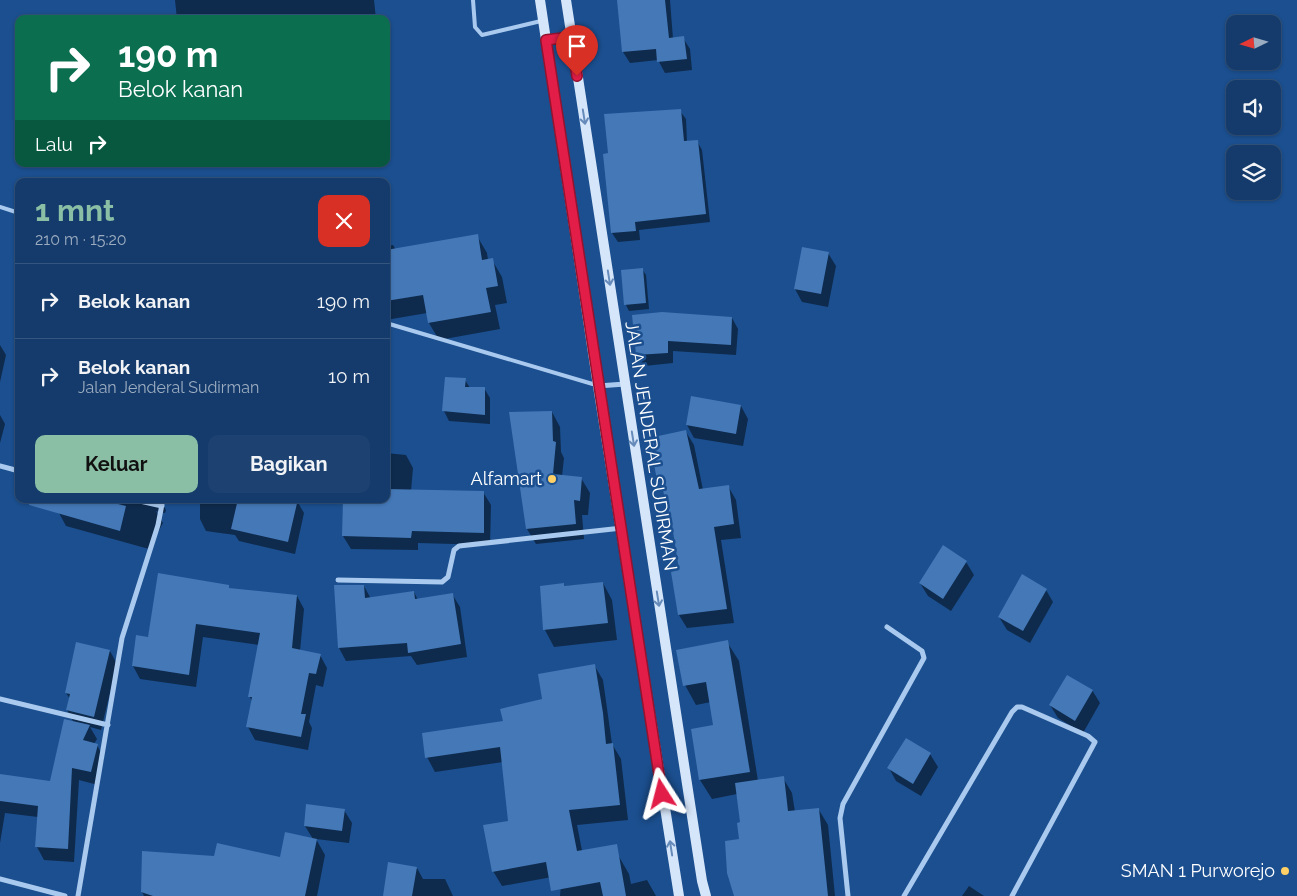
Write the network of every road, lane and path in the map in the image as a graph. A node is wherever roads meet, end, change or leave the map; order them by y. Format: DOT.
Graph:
graph roads {
  1 [pos="473,0"];
  2 [pos="540,0"];
  3 [pos="566,0"];
  4 [pos="543,20"];
  5 [pos="571,37"];
  6 [pos="546,40"];
  7 [pos="0,207"];
  8 [pos="15,212"];
  9 [pos="390,324"];
  10 [pos="625,384"];
  11 [pos="598,386"];
  12 [pos="0,466"];
  13 [pos="15,470"];
  14 [pos="149,503"];
  15 [pos="162,503"];
  16 [pos="162,506"];
  17 [pos="622,528"];
  18 [pos="338,580"];
  19 [pos="887,627"];
  20 [pos="0,699"];
  21 [pos="108,725"];
  22 [pos="0,879"];
  23 [pos="65,896"];
  24 [pos="78,896"];
  25 [pos="679,896"];
  26 [pos="706,896"];
  27 [pos="848,896"];
  28 [pos="904,896"];
  29 [pos="1012,896"];
  1 -- 4 [label="lane"];
  2 -- 4 [label="main road"];
  3 -- 5 [label="main road, JALAN JENDERAL SUDIRMAN"];
  4 -- 6 [label="main road"];
  5 -- 6 [label="street"];
  5 -- 10 [label="main road, JALAN JENDERAL SUDIRMAN, one-way"];
  6 -- 11 [label="main road"];
  7 -- 8 [label="lane"];
  9 -- 11 [label="lane"];
  10 -- 11 [label="street"];
  10 -- 26 [label="main road, JALAN JENDERAL SUDIRMAN, one-way"];
  11 -- 17 [label="main road"];
  12 -- 13 [label="street"];
  14 -- 16 [label="street"];
  15 -- 16 [label="street"];
  16 -- 21 [label="street"];
  17 -- 18 [label="street"];
  25 -- 17 [label="main road, one-way"];
  19 -- 27 [label="street"];
  20 -- 21 [label="street"];
  21 -- 24 [label="street"];
  22 -- 23 [label="street"];
  28 -- 29 [label="street"];
}
